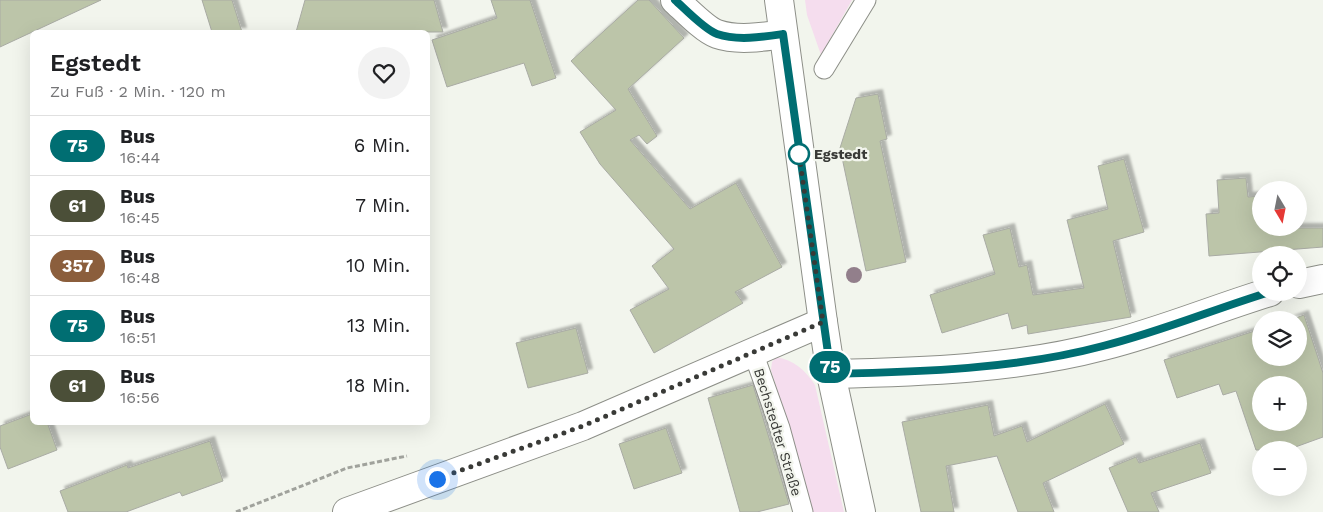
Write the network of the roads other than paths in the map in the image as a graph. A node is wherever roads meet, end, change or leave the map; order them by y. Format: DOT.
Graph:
graph roads {
  1 [pos="675,0"];
  2 [pos="778,0"];
  3 [pos="866,0"];
  4 [pos="783,34"];
  5 [pos="824,69"];
  6 [pos="1323,279"];
  7 [pos="1307,282"];
  8 [pos="1252,298"];
  9 [pos="823,322"];
  10 [pos="753,352"];
  11 [pos="831,374"];
  12 [pos="347,512"];
  13 [pos="803,512"];
  14 [pos="861,512"];
  1 -- 4 [label="street"];
  2 -- 4 [label="street"];
  3 -- 5 [label="lane"];
  4 -- 9 [label="street"];
  6 -- 7 [label="street"];
  8 -- 11 [label="street"];
  9 -- 10 [label="street"];
  9 -- 11 [label="street"];
  10 -- 12 [label="street"];
  10 -- 13 [label="lane, Bechstedter Straße"];
  11 -- 14 [label="street"];
}
